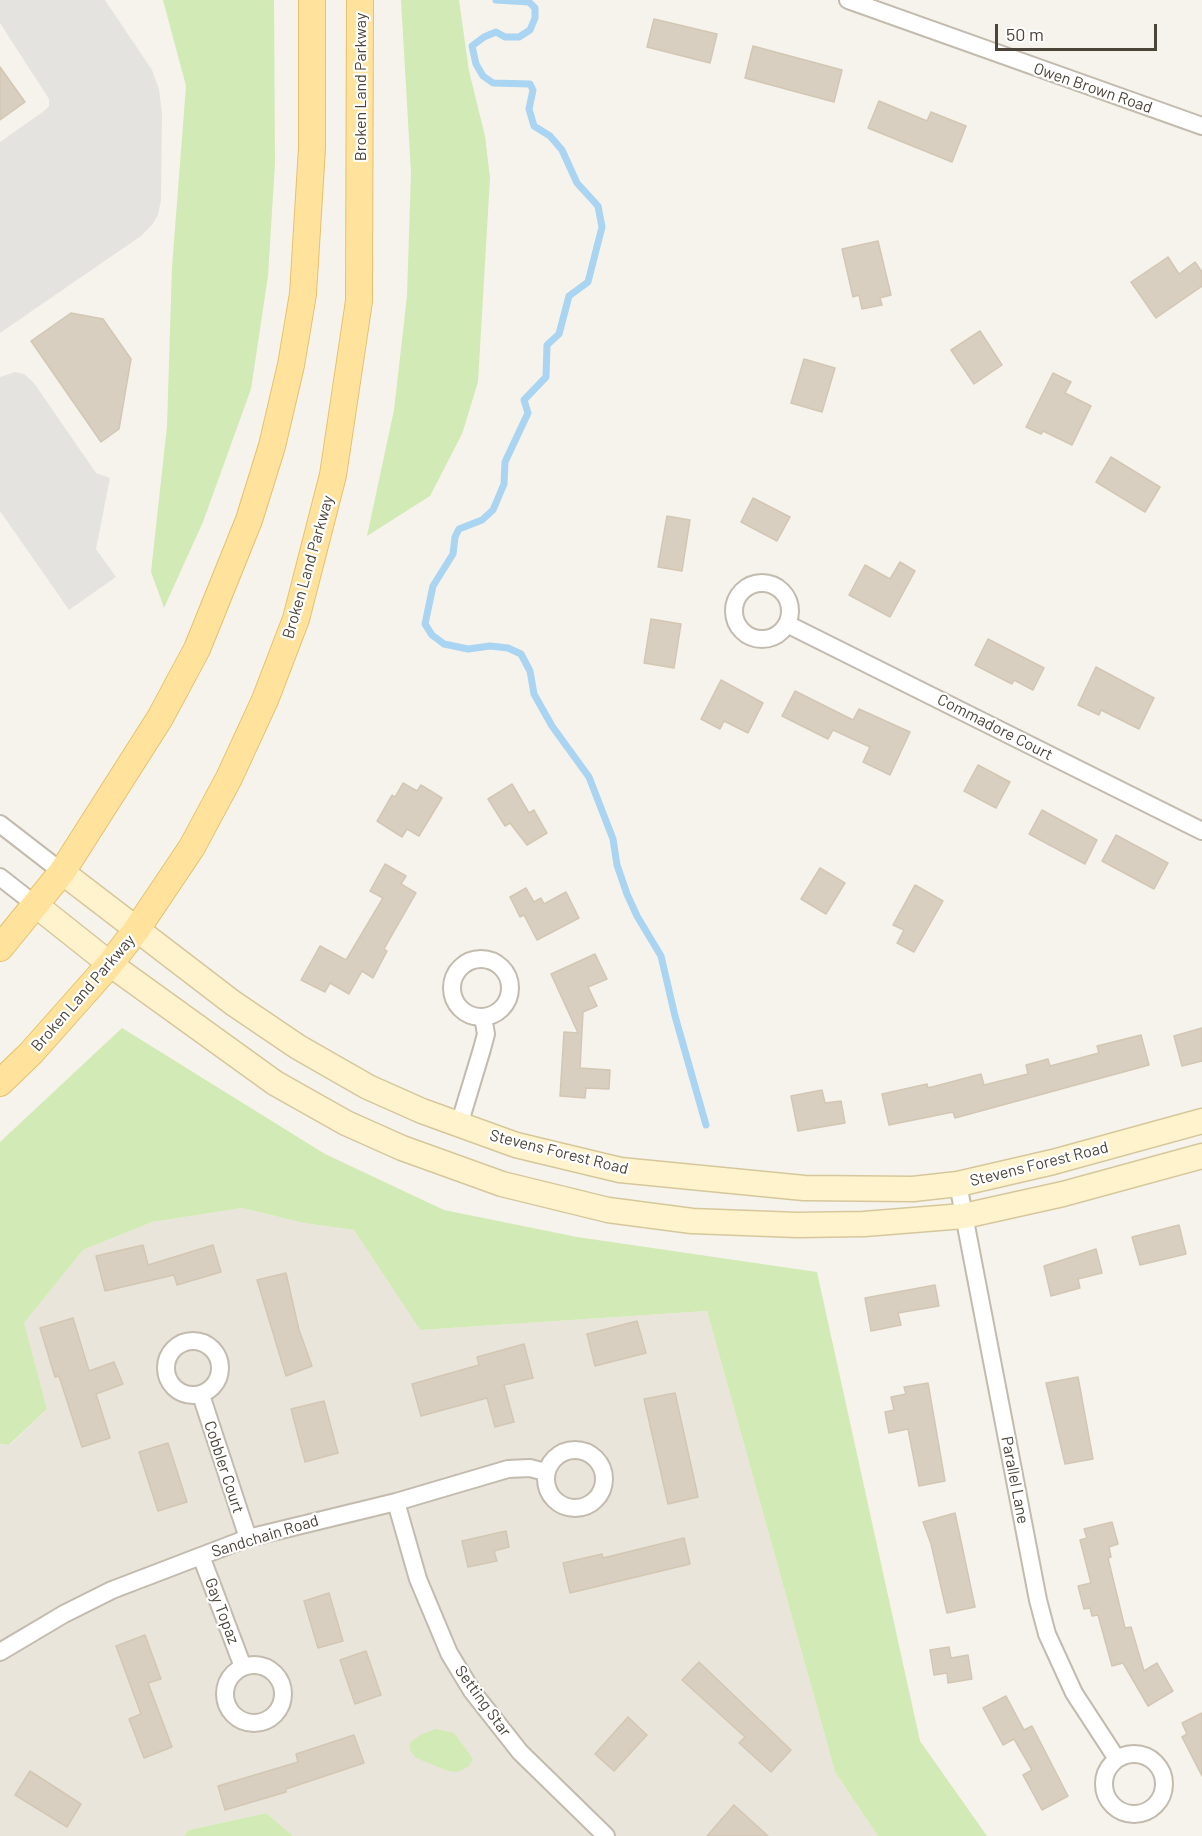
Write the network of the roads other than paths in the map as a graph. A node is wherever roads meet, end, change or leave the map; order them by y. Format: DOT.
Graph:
graph roads {
  1 [pos="312,0"];
  2 [pos="360,0"];
  3 [pos="848,0"];
  4 [pos="1202,126"];
  5 [pos="788,624"];
  6 [pos="0,824"];
  7 [pos="1202,831"];
  8 [pos="62,872"];
  9 [pos="0,877"];
  10 [pos="36,906"];
  11 [pos="137,929"];
  12 [pos="0,948"];
  13 [pos="110,964"];
  14 [pos="483,1017"];
  15 [pos="0,1083"];
  16 [pos="1202,1121"];
  17 [pos="459,1125"];
  18 [pos="1202,1156"];
  19 [pos="958,1184"];
  20 [pos="964,1216"];
  21 [pos="201,1395"];
  22 [pos="545,1472"];
  23 [pos="396,1502"];
  24 [pos="248,1538"];
  25 [pos="201,1556"];
  26 [pos="0,1652"];
  27 [pos="243,1667"];
  28 [pos="1117,1760"];
  29 [pos="606,1836"];
  1 -- 8 [label="main road"];
  2 -- 11 [label="main road, Broken Land Parkway"];
  3 -- 4 [label="street, Owen Brown Road"];
  5 -- 7 [label="street, Commadore Court"];
  6 -- 8 [label="street, Stevens Forest Road"];
  8 -- 10 [label="main road"];
  8 -- 11 [label="street, Stevens Forest Road"];
  9 -- 10 [label="street, Stevens Forest Road"];
  10 -- 12 [label="main road"];
  10 -- 13 [label="street, Stevens Forest Road"];
  11 -- 13 [label="main road, Broken Land Parkway"];
  11 -- 17 [label="street, Stevens Forest Road"];
  13 -- 15 [label="main road, Broken Land Parkway"];
  13 -- 20 [label="street, Stevens Forest Road"];
  14 -- 17 [label="street"];
  16 -- 19 [label="street, Stevens Forest Road"];
  17 -- 19 [label="street, Stevens Forest Road"];
  18 -- 20 [label="street, Stevens Forest Road"];
  19 -- 20 [label="street, Parallel Lane"];
  20 -- 28 [label="street, Parallel Lane"];
  21 -- 24 [label="street, Cobbler Court"];
  22 -- 23 [label="street, Sandchain Road"];
  23 -- 24 [label="street, Sandchain Road"];
  23 -- 29 [label="street, Setting Star"];
  24 -- 25 [label="street, Sandchain Road"];
  25 -- 26 [label="street, Sandchain Road"];
  25 -- 27 [label="street, Gay Topaz"];
}
